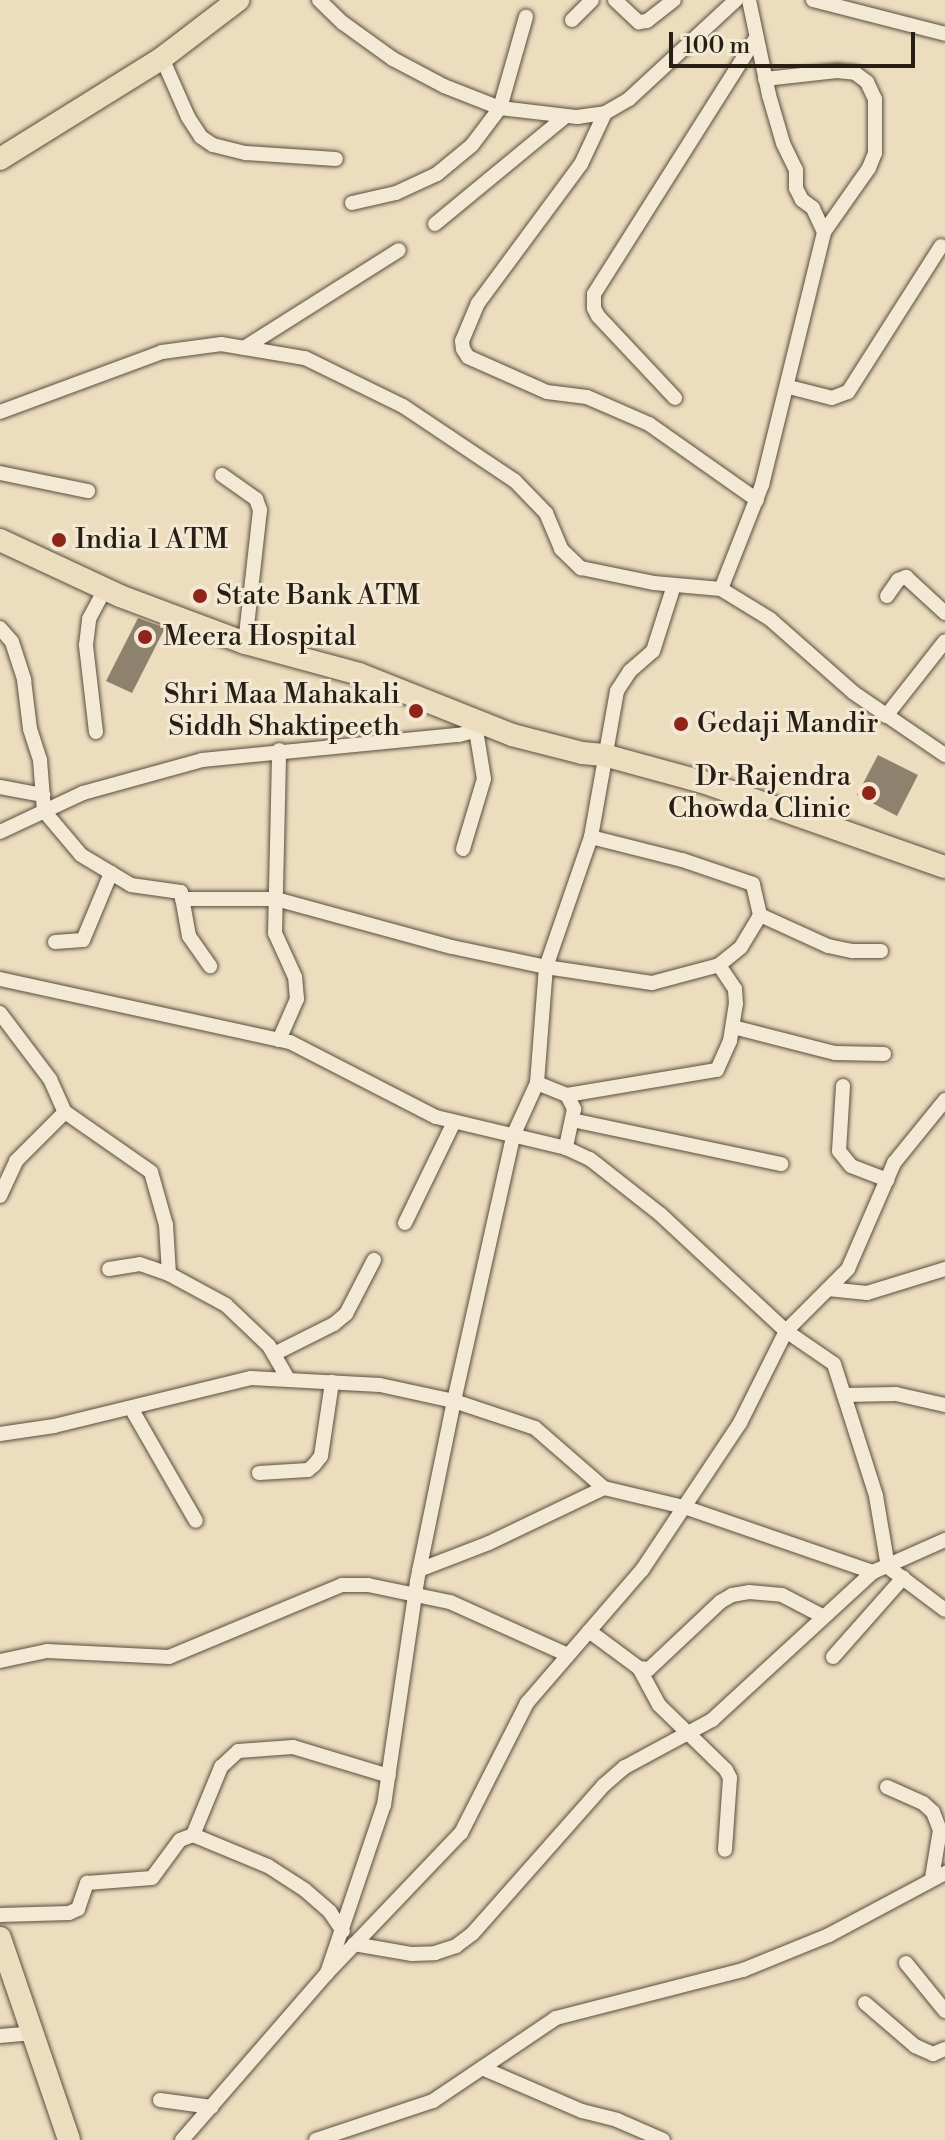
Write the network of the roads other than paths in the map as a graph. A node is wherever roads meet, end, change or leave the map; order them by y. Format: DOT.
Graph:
graph roads {
  1 [pos="238,0"];
  2 [pos="319,0"];
  3 [pos="592,0"];
  4 [pos="615,0"];
  5 [pos="674,0"];
  6 [pos="736,0"];
  7 [pos="749,0"];
  8 [pos="813,0"];
  9 [pos="526,17"];
  10 [pos="572,20"];
  11 [pos="945,34"];
  12 [pos="756,38"];
  13 [pos="162,58"];
  14 [pos="765,79"];
  15 [pos="500,108"];
  16 [pos="605,113"];
  17 [pos="565,117"];
  18 [pos="0,159"];
  19 [pos="336,159"];
  20 [pos="352,203"];
  21 [pos="435,224"];
  22 [pos="824,232"];
  23 [pos="941,246"];
  24 [pos="399,250"];
  25 [pos="244,348"];
  26 [pos="789,387"];
  27 [pos="675,398"];
  28 [pos="0,412"];
  29 [pos="0,473"];
  30 [pos="222,475"];
  31 [pos="88,491"];
  32 [pos="757,500"];
  33 [pos="0,540"];
  34 [pos="674,585"];
  35 [pos="105,589"];
  36 [pos="721,589"];
  37 [pos="887,596"];
  38 [pos="945,613"];
  39 [pos="0,628"];
  40 [pos="945,641"];
  41 [pos="245,643"];
  42 [pos="886,716"];
  43 [pos="483,728"];
  44 [pos="96,732"];
  45 [pos="279,750"];
  46 [pos="604,755"];
  47 [pos="945,755"];
  48 [pos="0,787"];
  49 [pos="43,795"];
  50 [pos="44,811"];
  51 [pos="0,832"];
  52 [pos="591,837"];
  53 [pos="463,849"];
  54 [pos="945,867"];
  55 [pos="111,873"];
  56 [pos="182,899"];
  57 [pos="276,899"];
  58 [pos="760,915"];
  59 [pos="55,942"];
  60 [pos="881,951"];
  61 [pos="719,965"];
  62 [pos="210,966"];
  63 [pos="546,967"];
  64 [pos="0,979"];
  65 [pos="0,1013"];
  66 [pos="733,1027"];
  67 [pos="279,1040"];
  68 [pos="884,1054"];
  69 [pos="537,1083"];
  70 [pos="843,1086"];
  71 [pos="567,1095"];
  72 [pos="945,1100"];
  73 [pos="65,1112"];
  74 [pos="572,1120"];
  75 [pos="454,1122"];
  76 [pos="513,1136"];
  77 [pos="566,1148"];
  78 [pos="781,1164"];
  79 [pos="887,1180"];
  80 [pos="0,1196"];
  81 [pos="405,1223"];
  82 [pos="374,1260"];
  83 [pos="109,1269"];
  84 [pos="945,1269"];
  85 [pos="169,1274"];
  86 [pos="828,1289"];
  87 [pos="786,1331"];
  88 [pos="274,1354"];
  89 [pos="289,1380"];
  90 [pos="332,1382"];
  91 [pos="844,1395"];
  92 [pos="454,1401"];
  93 [pos="945,1405"];
  94 [pos="131,1408"];
  95 [pos="0,1434"];
  96 [pos="259,1473"];
  97 [pos="604,1488"];
  98 [pos="684,1507"];
  99 [pos="196,1521"];
  100 [pos="945,1540"];
  101 [pos="888,1567"];
  102 [pos="419,1570"];
  103 [pos="873,1572"];
  104 [pos="903,1578"];
  105 [pos="415,1594"];
  106 [pos="945,1610"];
  107 [pos="824,1617"];
  108 [pos="589,1631"];
  109 [pos="568,1655"];
  110 [pos="833,1657"];
  111 [pos="0,1661"];
  112 [pos="639,1668"];
  113 [pos="686,1734"];
  114 [pos="389,1776"];
  115 [pos="887,1787"];
  116 [pos="193,1835"];
  117 [pos="725,1850"];
  118 [pos="938,1876"];
  119 [pos="0,1915"];
  120 [pos="343,1931"];
  121 [pos="0,1938"];
  122 [pos="354,1944"];
  123 [pos="906,1963"];
  124 [pos="327,1973"];
  125 [pos="865,2003"];
  126 [pos="945,2011"];
  127 [pos="33,2033"];
  128 [pos="0,2036"];
  129 [pos="945,2049"];
  130 [pos="482,2068"];
  131 [pos="160,2100"];
  132 [pos="212,2107"];
  133 [pos="358,2133"];
  134 [pos="69,2140"];
  135 [pos="182,2140"];
  136 [pos="316,2140"];
  137 [pos="663,2140"];
  1 -- 13 [label="main road"];
  2 -- 15 [label="street"];
  3 -- 10 [label="street"];
  4 -- 5 [label="street"];
  6 -- 16 [label="street"];
  7 -- 12 [label="street"];
  8 -- 11 [label="street"];
  9 -- 15 [label="street"];
  12 -- 14 [label="street"];
  12 -- 27 [label="street"];
  13 -- 18 [label="main road"];
  13 -- 19 [label="street"];
  14 -- 22 [label="street"];
  14 -- 22 [label="street"];
  15 -- 17 [label="street"];
  15 -- 20 [label="street"];
  16 -- 17 [label="street"];
  16 -- 32 [label="street"];
  17 -- 21 [label="street"];
  22 -- 26 [label="street"];
  23 -- 26 [label="street"];
  24 -- 25 [label="street"];
  25 -- 28 [label="street"];
  25 -- 34 [label="street"];
  26 -- 32 [label="street"];
  29 -- 31 [label="street"];
  30 -- 41 [label="street"];
  32 -- 36 [label="street"];
  33 -- 35 [label="main road"];
  34 -- 36 [label="street"];
  34 -- 46 [label="street"];
  35 -- 41 [label="main road"];
  35 -- 44 [label="street"];
  36 -- 42 [label="street"];
  37 -- 38 [label="street"];
  39 -- 49 [label="street"];
  40 -- 42 [label="street"];
  41 -- 43 [label="main road"];
  42 -- 47 [label="street"];
  43 -- 45 [label="street"];
  43 -- 46 [label="main road"];
  43 -- 53 [label="street"];
  45 -- 50 [label="street"];
  45 -- 57 [label="street"];
  46 -- 52 [label="street"];
  46 -- 54 [label="main road"];
  48 -- 49 [label="street"];
  49 -- 50 [label="street"];
  50 -- 51 [label="street"];
  50 -- 55 [label="street"];
  52 -- 58 [label="street"];
  52 -- 63 [label="street"];
  55 -- 56 [label="street"];
  55 -- 59 [label="street"];
  56 -- 57 [label="street"];
  56 -- 62 [label="street"];
  57 -- 63 [label="street"];
  57 -- 67 [label="street"];
  58 -- 60 [label="street"];
  58 -- 61 [label="street"];
  61 -- 63 [label="street"];
  61 -- 66 [label="street"];
  63 -- 69 [label="street"];
  64 -- 67 [label="street"];
  65 -- 73 [label="street"];
  66 -- 68 [label="street"];
  66 -- 71 [label="street"];
  67 -- 75 [label="street"];
  69 -- 71 [label="street"];
  69 -- 76 [label="street"];
  70 -- 79 [label="street"];
  71 -- 74 [label="street"];
  72 -- 79 [label="street"];
  73 -- 80 [label="street"];
  73 -- 85 [label="street"];
  74 -- 77 [label="street"];
  74 -- 78 [label="street"];
  75 -- 76 [label="street"];
  75 -- 81 [label="street"];
  76 -- 77 [label="street"];
  76 -- 92 [label="street"];
  77 -- 87 [label="street"];
  79 -- 86 [label="street"];
  82 -- 88 [label="street"];
  83 -- 85 [label="street"];
  84 -- 86 [label="street"];
  85 -- 88 [label="street"];
  86 -- 87 [label="street"];
  87 -- 91 [label="street"];
  87 -- 98 [label="street"];
  88 -- 89 [label="street"];
  89 -- 90 [label="street"];
  89 -- 94 [label="street"];
  90 -- 92 [label="street"];
  90 -- 96 [label="street"];
  91 -- 93 [label="street"];
  91 -- 101 [label="street"];
  92 -- 97 [label="street"];
  92 -- 102 [label="street"];
  94 -- 95 [label="street"];
  94 -- 99 [label="street"];
  97 -- 98 [label="street"];
  97 -- 102 [label="street"];
  98 -- 103 [label="street"];
  98 -- 108 [label="street"];
  100 -- 101 [label="street"];
  101 -- 103 [label="street"];
  101 -- 104 [label="street"];
  102 -- 105 [label="street"];
  103 -- 107 [label="street"];
  104 -- 106 [label="street"];
  104 -- 110 [label="street"];
  105 -- 109 [label="street"];
  105 -- 111 [label="street"];
  105 -- 114 [label="street"];
  107 -- 112 [label="street"];
  107 -- 113 [label="street"];
  108 -- 109 [label="street"];
  108 -- 112 [label="street"];
  109 -- 122 [label="street"];
  112 -- 113 [label="street"];
  113 -- 117 [label="street"];
  113 -- 122 [label="street"];
  114 -- 116 [label="street"];
  114 -- 120 [label="street"];
  115 -- 118 [label="street"];
  116 -- 119 [label="street"];
  116 -- 120 [label="street"];
  118 -- 130 [label="street"];
  120 -- 124 [label="street"];
  121 -- 127 [label="main road"];
  122 -- 124 [label="street"];
  123 -- 126 [label="street"];
  124 -- 132 [label="street"];
  125 -- 129 [label="street"];
  127 -- 128 [label="street"];
  127 -- 134 [label="main road"];
  130 -- 133 [label="street"];
  130 -- 137 [label="street"];
  131 -- 132 [label="street"];
  132 -- 135 [label="street"];
  133 -- 136 [label="street"];
}
